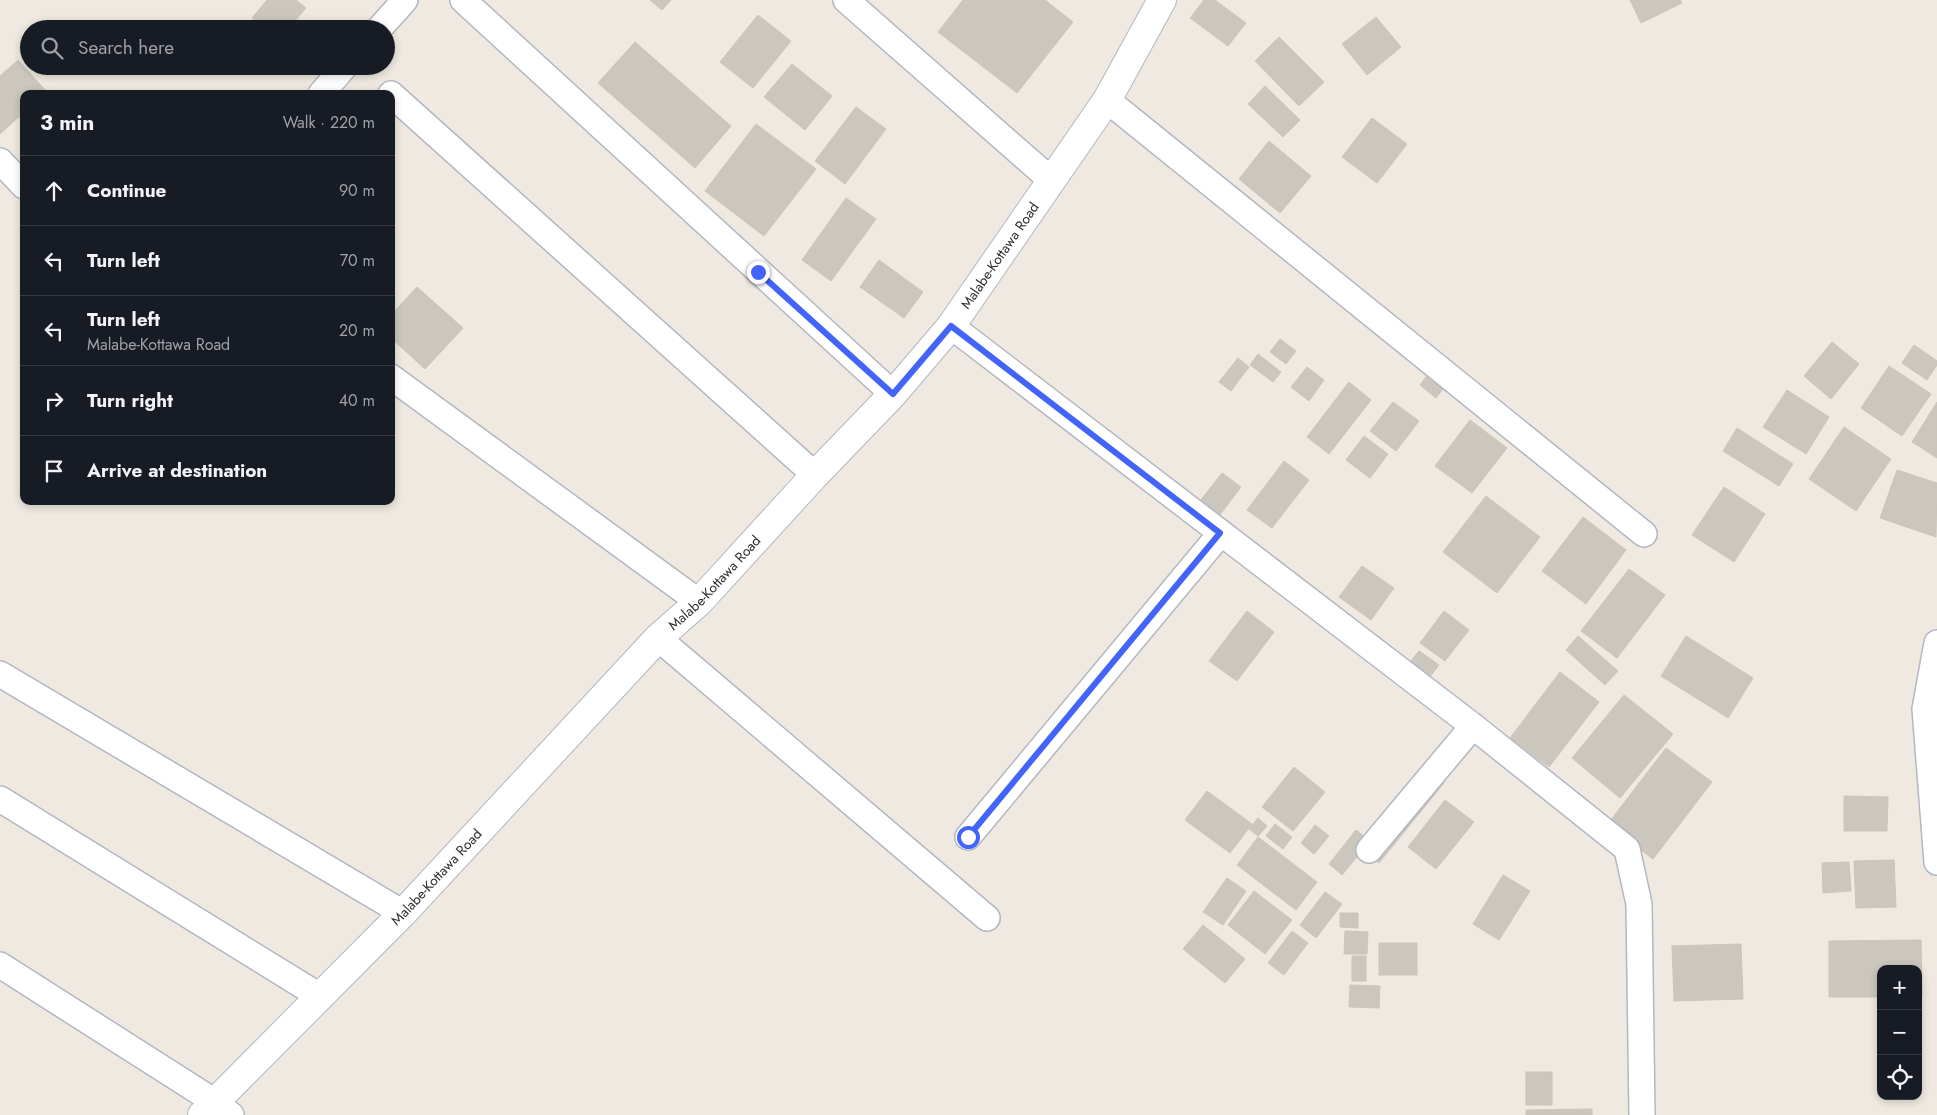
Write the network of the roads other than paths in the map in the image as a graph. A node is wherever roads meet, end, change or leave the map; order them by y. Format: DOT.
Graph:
graph roads {
  1 [pos="405,0"];
  2 [pos="463,0"];
  3 [pos="846,0"];
  4 [pos="1162,0"];
  5 [pos="387,20"];
  6 [pos="337,75"];
  7 [pos="324,90"];
  8 [pos="395,97"];
  9 [pos="1107,100"];
  10 [pos="0,162"];
  11 [pos="1051,180"];
  12 [pos="20,182"];
  13 [pos="951,326"];
  14 [pos="395,380"];
  15 [pos="893,394"];
  16 [pos="815,475"];
  17 [pos="1220,533"];
  18 [pos="1644,534"];
  19 [pos="699,602"];
  20 [pos="658,638"];
  21 [pos="1937,643"];
  22 [pos="0,674"];
  23 [pos="1472,726"];
  24 [pos="0,800"];
  25 [pos="968,837"];
  26 [pos="1369,850"];
  27 [pos="1937,862"];
  28 [pos="403,913"];
  29 [pos="987,918"];
  30 [pos="0,965"];
  31 [pos="321,997"];
  32 [pos="216,1111"];
  33 [pos="1642,1115"];
  1 -- 5 [label="street"];
  2 -- 15 [label="street"];
  3 -- 11 [label="street"];
  4 -- 9 [label="main road, Malabe-Kottawa Road"];
  6 -- 7 [label="street"];
  8 -- 16 [label="street"];
  9 -- 11 [label="main road, Malabe-Kottawa Road"];
  9 -- 18 [label="street"];
  10 -- 12 [label="street"];
  11 -- 13 [label="main road, Malabe-Kottawa Road"];
  13 -- 15 [label="main road, Malabe-Kottawa Road"];
  13 -- 17 [label="street"];
  14 -- 19 [label="street"];
  15 -- 16 [label="main road, Malabe-Kottawa Road"];
  16 -- 19 [label="main road, Malabe-Kottawa Road"];
  17 -- 23 [label="street"];
  17 -- 25 [label="street"];
  19 -- 20 [label="main road, Malabe-Kottawa Road"];
  20 -- 28 [label="main road, Malabe-Kottawa Road"];
  20 -- 29 [label="street"];
  21 -- 27 [label="street"];
  22 -- 28 [label="street"];
  23 -- 26 [label="street"];
  23 -- 33 [label="street"];
  24 -- 31 [label="street"];
  28 -- 31 [label="main road, Malabe-Kottawa Road"];
  30 -- 32 [label="street"];
  31 -- 32 [label="main road, Malabe-Kottawa Road"];
}
